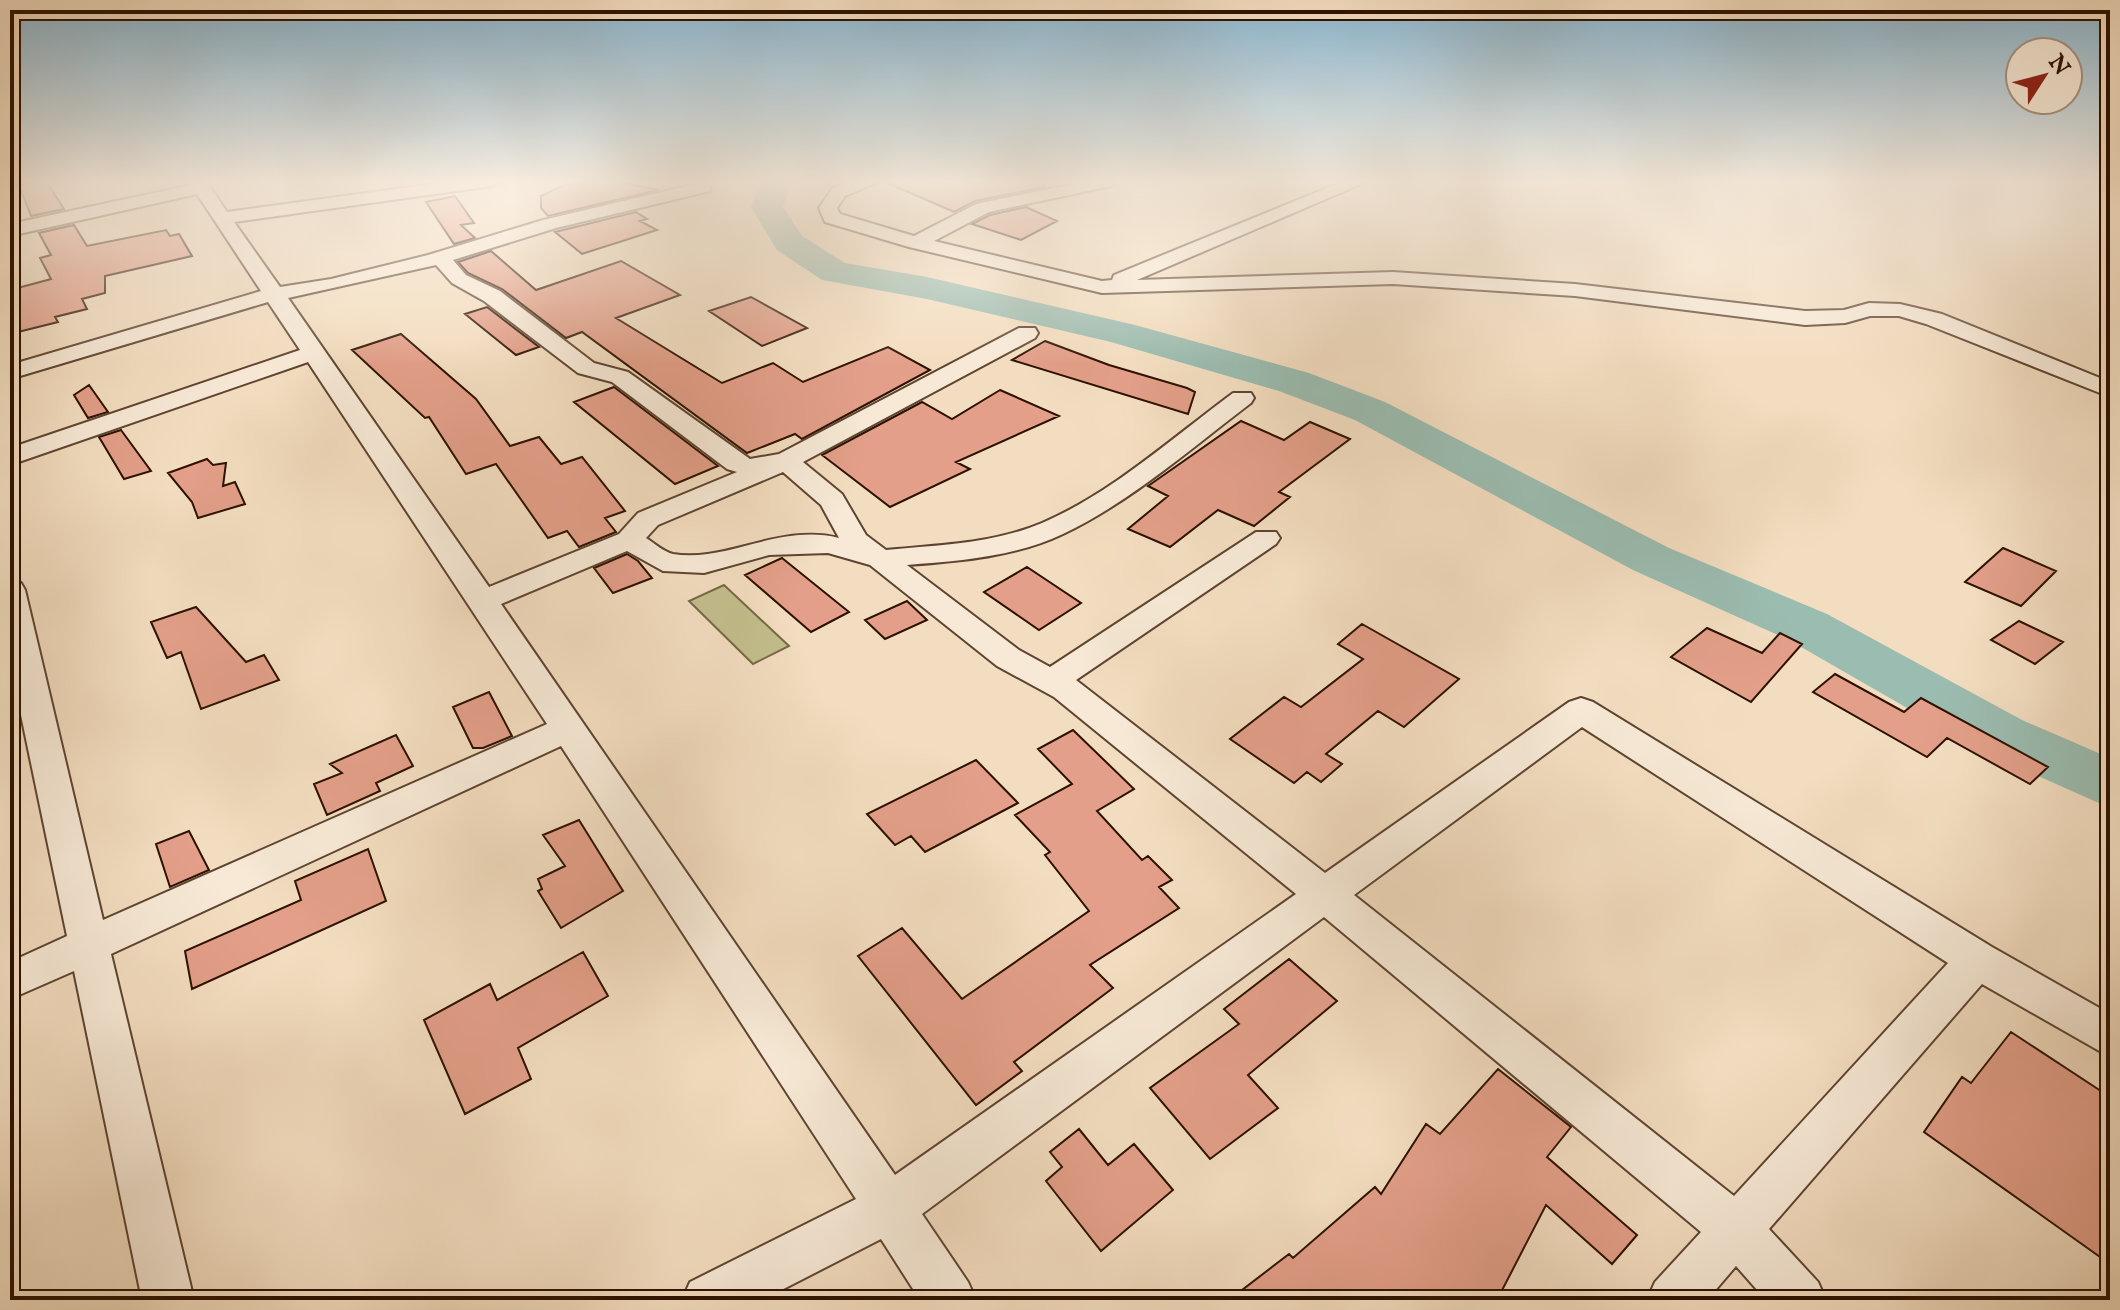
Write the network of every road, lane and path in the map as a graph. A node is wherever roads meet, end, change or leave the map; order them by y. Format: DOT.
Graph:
graph roads {
  1 [pos="239,242"];
  2 [pos="492,242"];
  3 [pos="913,242"];
  4 [pos="1211,242"];
  5 [pos="916,243"];
  6 [pos="441,258"];
  7 [pos="1102,287"];
  8 [pos="274,294"];
  9 [pos="1027,333"];
  10 [pos="313,353"];
  11 [pos="10,372"];
  12 [pos="2110,390"];
  13 [pos="1242,398"];
  14 [pos="10,457"];
  15 [pos="786,461"];
  16 [pos="1266,538"];
  17 [pos="629,540"];
  18 [pos="879,559"];
  19 [pos="10,590"];
  20 [pos="497,595"];
  21 [pos="1052,681"];
  22 [pos="569,728"];
  23 [pos="1324,894"];
  24 [pos="91,945"];
  25 [pos="1977,960"];
  26 [pos="10,981"];
  27 [pos="2110,1037"];
  28 [pos="888,1209"];
  29 [pos="1735,1228"];
  30 [pos="168,1300"];
  31 [pos="708,1300"];
  32 [pos="950,1300"];
  33 [pos="1673,1300"];
  34 [pos="1800,1300"];
  1 -- 8 [label="street"];
  2 -- 6 [label="street"];
  3 -- 5 [label="street"];
  4 -- 7 [label="street"];
  5 -- 7 [label="street"];
  6 -- 8 [label="street"];
  6 -- 15 [label="street"];
  7 -- 12 [label="street"];
  8 -- 10 [label="street"];
  8 -- 11 [label="street"];
  9 -- 15 [label="street"];
  10 -- 14 [label="street"];
  10 -- 22 [label="street"];
  13 -- 18 [label="street"];
  15 -- 17 [label="street"];
  15 -- 18 [label="street"];
  16 -- 21 [label="street"];
  17 -- 18 [label="street"];
  17 -- 20 [label="street"];
  18 -- 21 [label="street"];
  19 -- 24 [label="street"];
  21 -- 23 [label="street"];
  22 -- 24 [label="street"];
  22 -- 28 [label="street"];
  23 -- 25 [label="street"];
  23 -- 28 [label="street"];
  23 -- 29 [label="street"];
  24 -- 26 [label="street"];
  24 -- 30 [label="street"];
  25 -- 27 [label="street"];
  25 -- 29 [label="street"];
  28 -- 31 [label="street"];
  28 -- 32 [label="street"];
  29 -- 33 [label="street"];
  29 -- 34 [label="street"];
}
